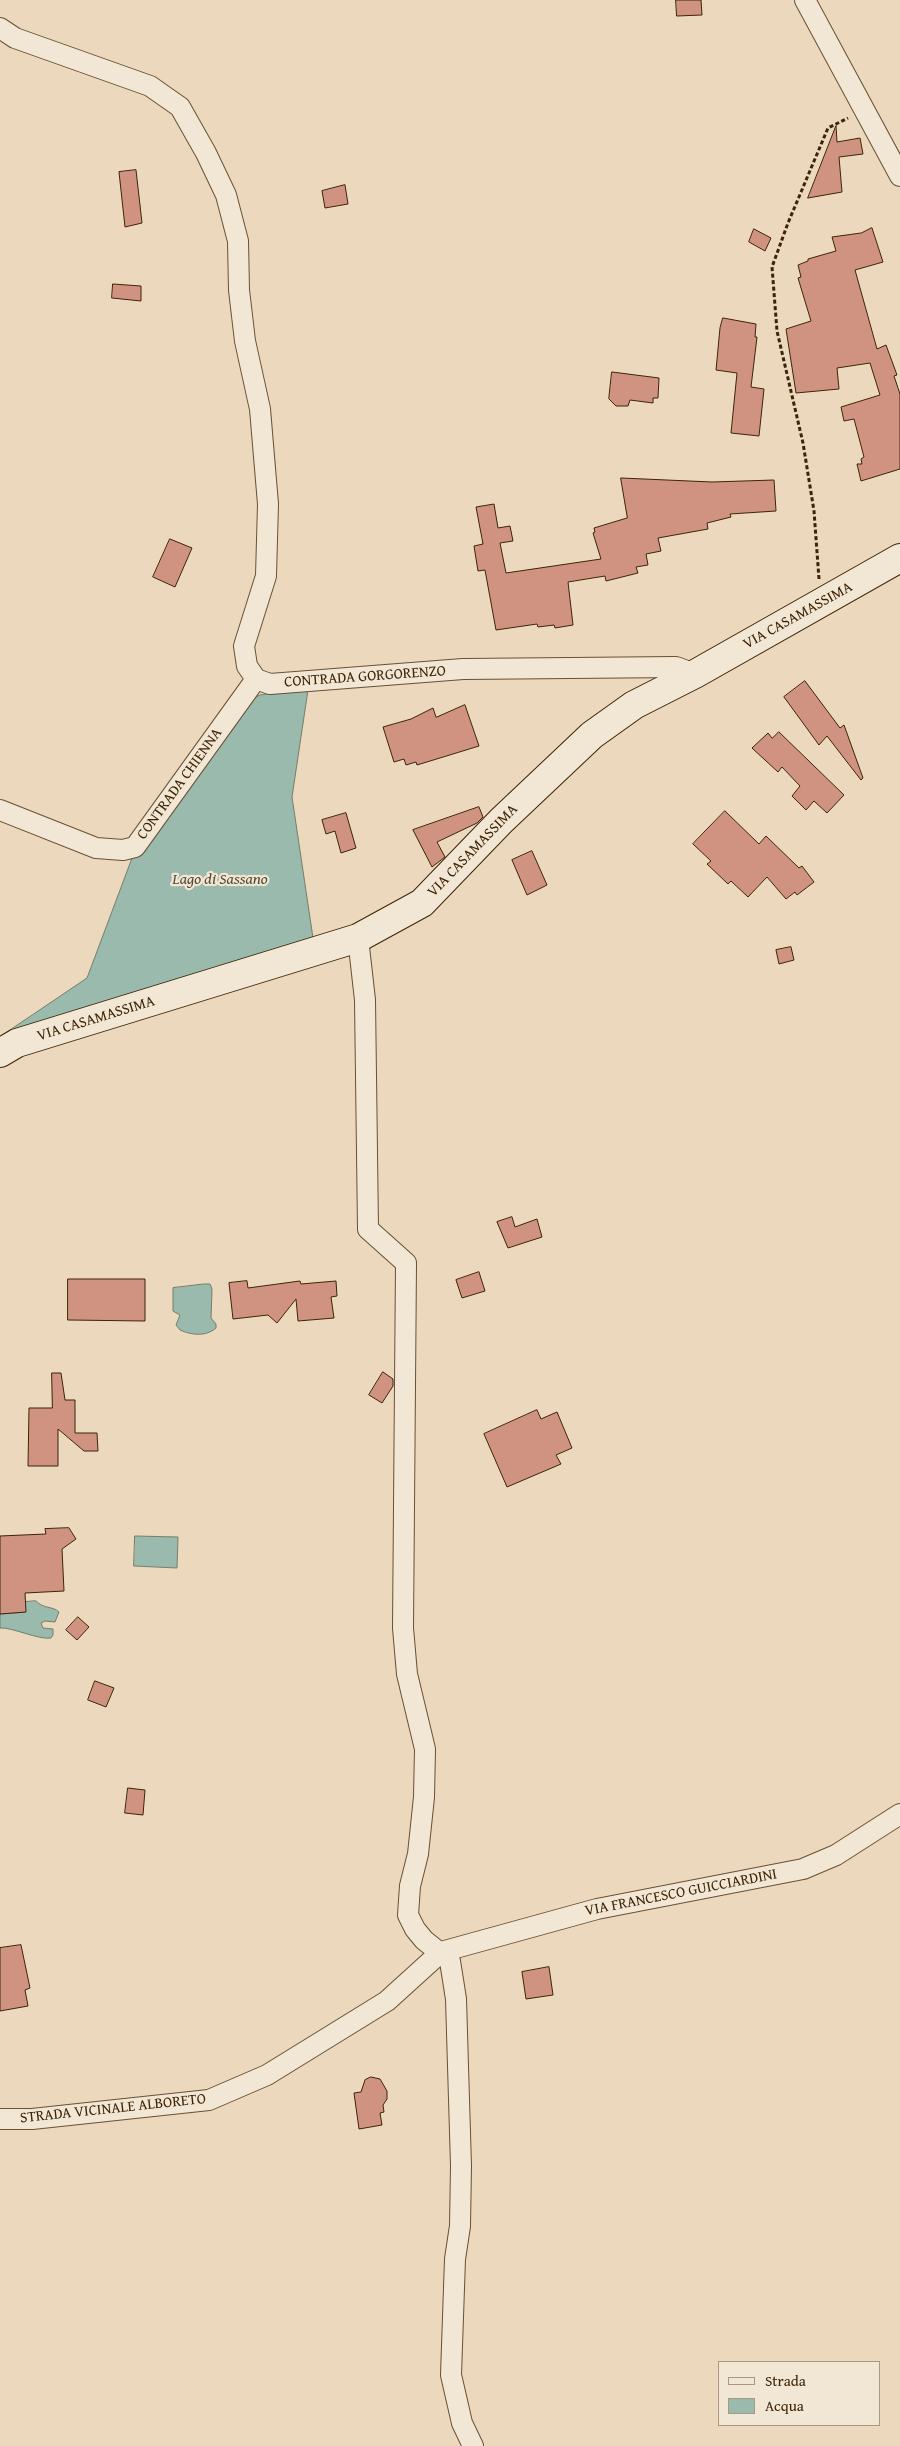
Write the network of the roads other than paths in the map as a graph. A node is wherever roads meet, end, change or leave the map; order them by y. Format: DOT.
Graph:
graph roads {
  1 [pos="805,0"];
  2 [pos="0,28"];
  3 [pos="900,176"];
  4 [pos="900,558"];
  5 [pos="695,674"];
  6 [pos="256,679"];
  7 [pos="0,810"];
  8 [pos="358,938"];
  9 [pos="9,1048"];
  10 [pos="900,1814"];
  11 [pos="447,1950"];
  12 [pos="0,2119"];
  13 [pos="473,2446"];
  1 -- 3 [label="street"];
  2 -- 6 [label="street"];
  4 -- 5 [label="main road, VIA CASAMASSIMA"];
  5 -- 6 [label="street, CONTRADA GORGORENZO"];
  5 -- 8 [label="main road, VIA CASAMASSIMA"];
  6 -- 7 [label="street, CONTRADA CHIENNA"];
  8 -- 9 [label="main road, VIA CASAMASSIMA"];
  8 -- 11 [label="street"];
  10 -- 11 [label="street, VIA FRANCESCO GUICCIARDINI"];
  11 -- 12 [label="street, STRADA VICINALE ALBORETO"];
  11 -- 13 [label="street"];
}
